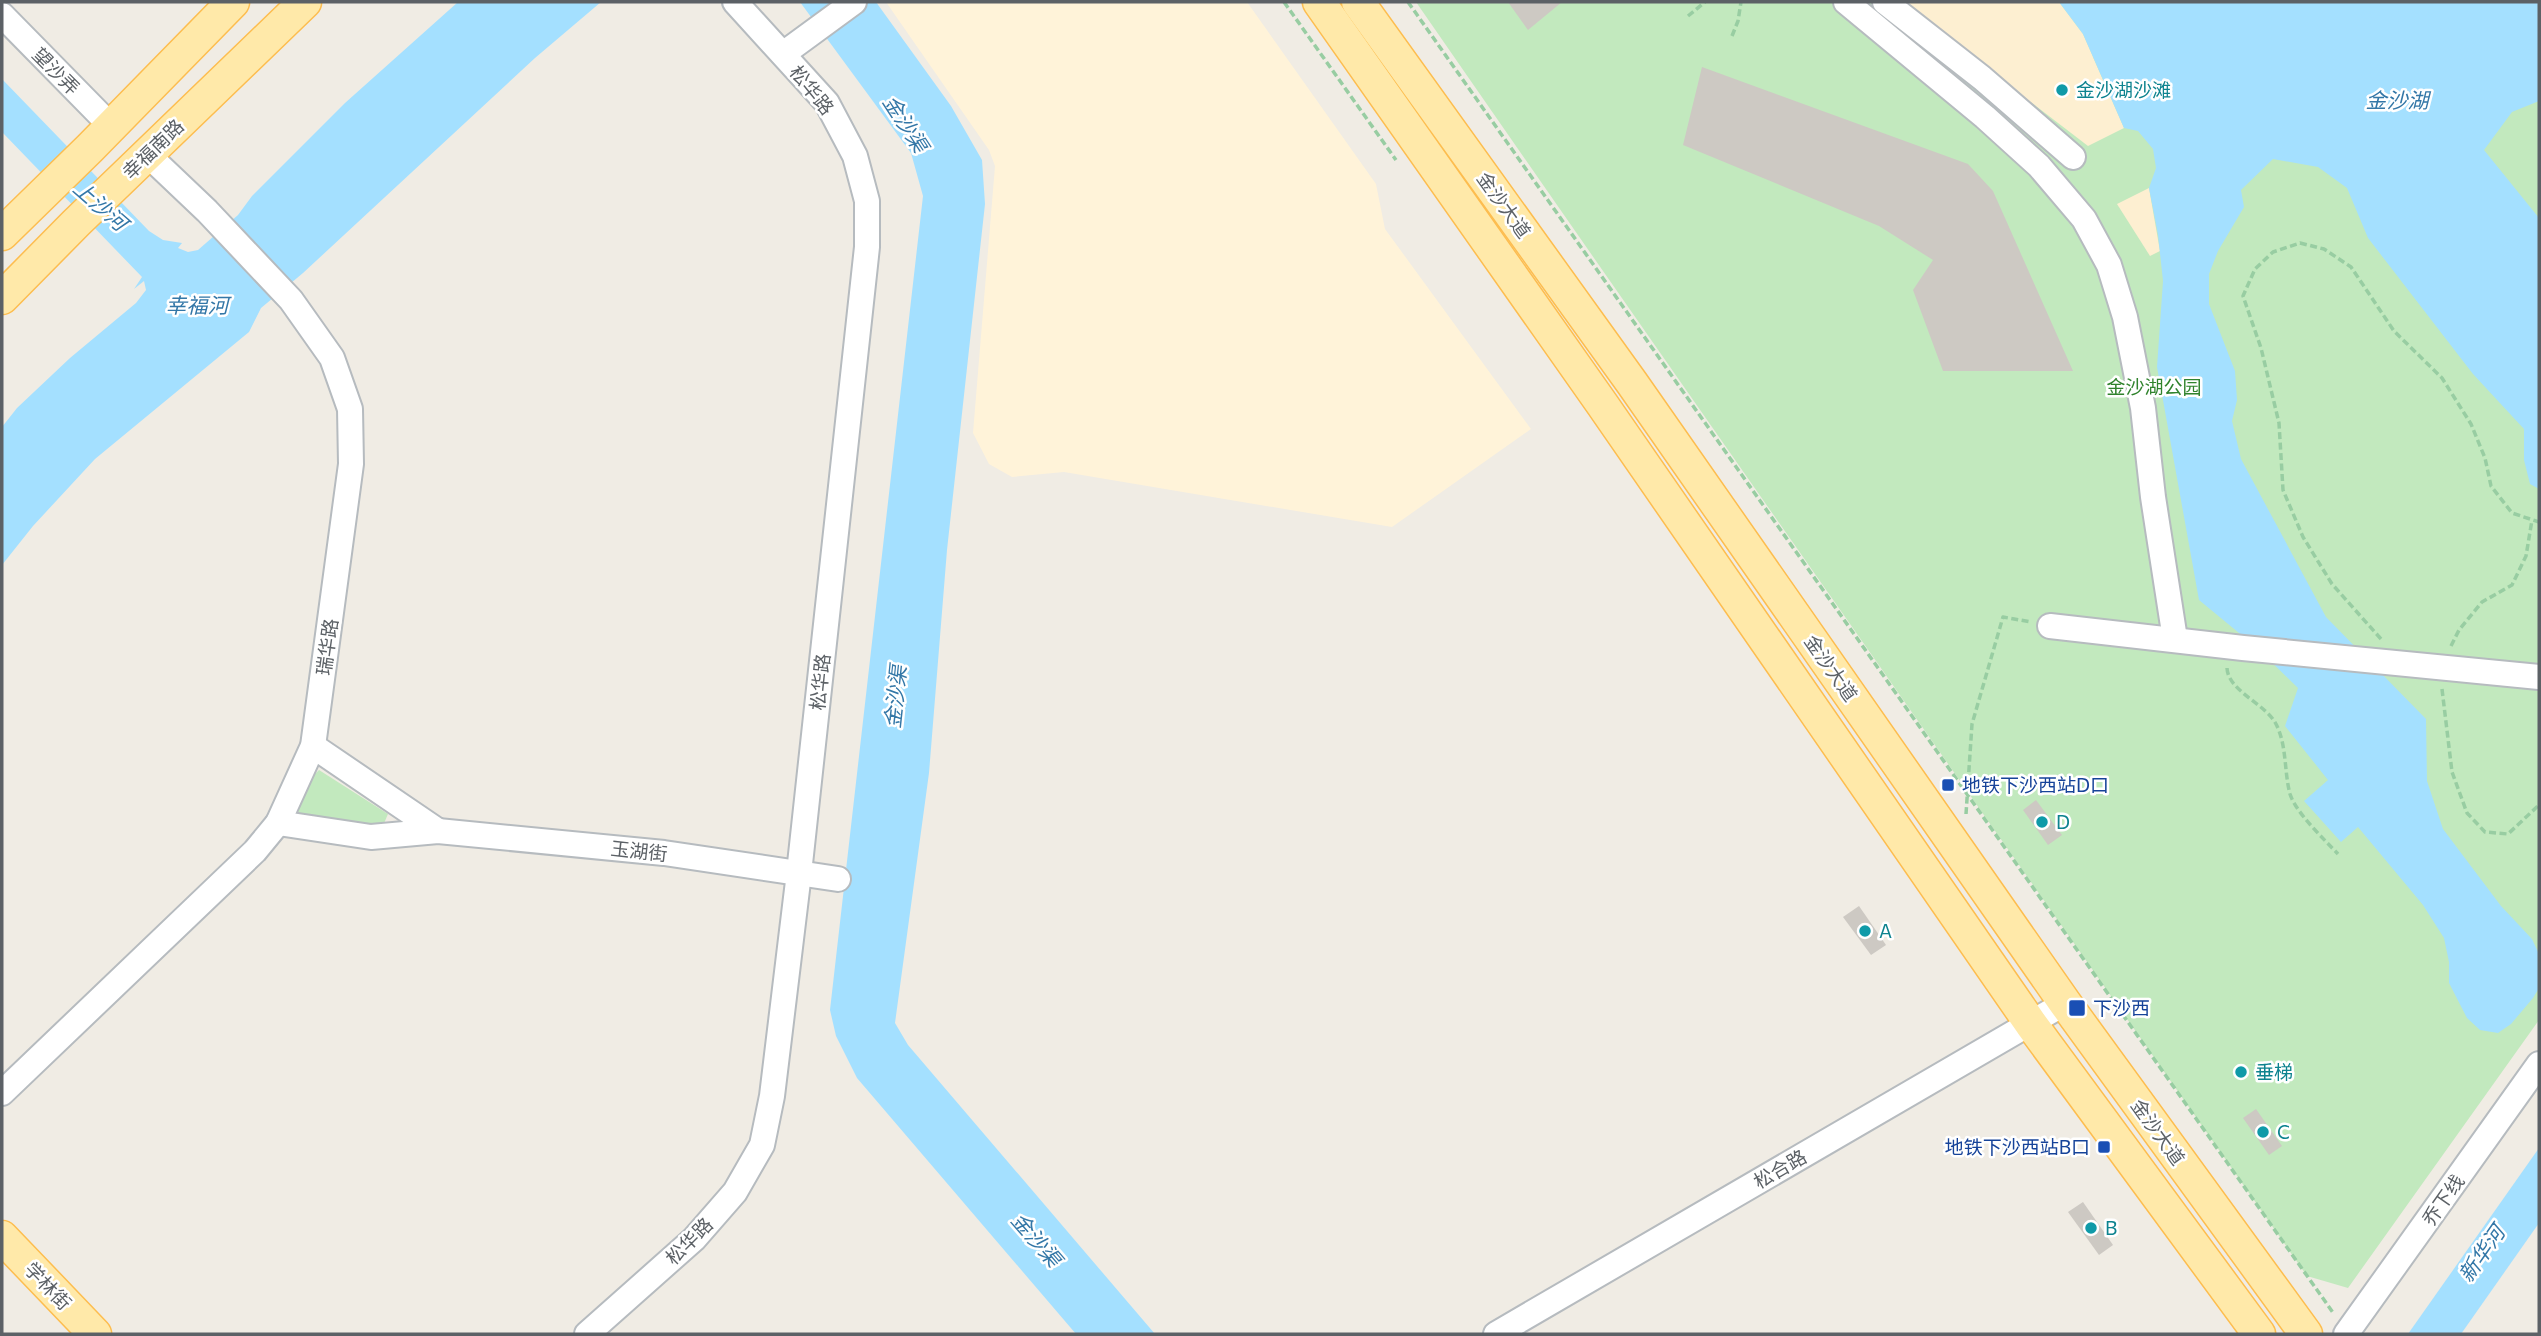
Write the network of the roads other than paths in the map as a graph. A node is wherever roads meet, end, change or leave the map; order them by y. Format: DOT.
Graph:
graph roads {
  1 [pos="233,2"];
  2 [pos="305,2"];
  3 [pos="735,2"];
  4 [pos="854,2"];
  5 [pos="1319,2"];
  6 [pos="1358,2"];
  7 [pos="1846,2"];
  8 [pos="1885,2"];
  9 [pos="2,15"];
  10 [pos="783,54"];
  11 [pos="101,137"];
  12 [pos="146,154"];
  13 [pos="2073,157"];
  14 [pos="2,233"];
  15 [pos="2,298"];
  16 [pos="2050,626"];
  17 [pos="2175,639"];
  18 [pos="2539,677"];
  19 [pos="313,746"];
  20 [pos="278,823"];
  21 [pos="438,831"];
  22 [pos="799,873"];
  23 [pos="838,879"];
  24 [pos="2065,1003"];
  25 [pos="2031,1024"];
  26 [pos="2539,1064"];
  27 [pos="2,1093"];
  28 [pos="2,1237"];
  29 [pos="95,1334"];
  30 [pos="587,1334"];
  31 [pos="1496,1334"];
  32 [pos="2259,1334"];
  33 [pos="2305,1334"];
  34 [pos="2347,1334"];
  1 -- 11 [label="main road"];
  2 -- 12 [label="main road, 幸福南路"];
  3 -- 10 [label="street, 松华路"];
  4 -- 10 [label="street"];
  5 -- 25 [label="main road, 金沙大道"];
  6 -- 24 [label="main road, 金沙大道"];
  7 -- 17 [label="street"];
  8 -- 13 [label="street"];
  9 -- 11 [label="street, 望沙弄"];
  10 -- 22 [label="street, 松华路"];
  11 -- 14 [label="main road"];
  12 -- 15 [label="main road, 幸福南路"];
  12 -- 19 [label="street, 瑞华路"];
  16 -- 17 [label="street"];
  17 -- 18 [label="street"];
  19 -- 20 [label="street, 瑞华路"];
  19 -- 21 [label="street, 玉湖街"];
  20 -- 21 [label="street, 玉湖街"];
  20 -- 27 [label="street, 瑞华路"];
  21 -- 22 [label="street, 玉湖街"];
  22 -- 23 [label="street, 玉湖街"];
  22 -- 30 [label="street, 松华路"];
  24 -- 25 [label="street, 松合路"];
  24 -- 33 [label="main road, 金沙大道"];
  25 -- 31 [label="street, 松合路"];
  25 -- 32 [label="main road, 金沙大道"];
  26 -- 34 [label="street, 乔下线"];
  28 -- 29 [label="main road, 学林街"];
}
